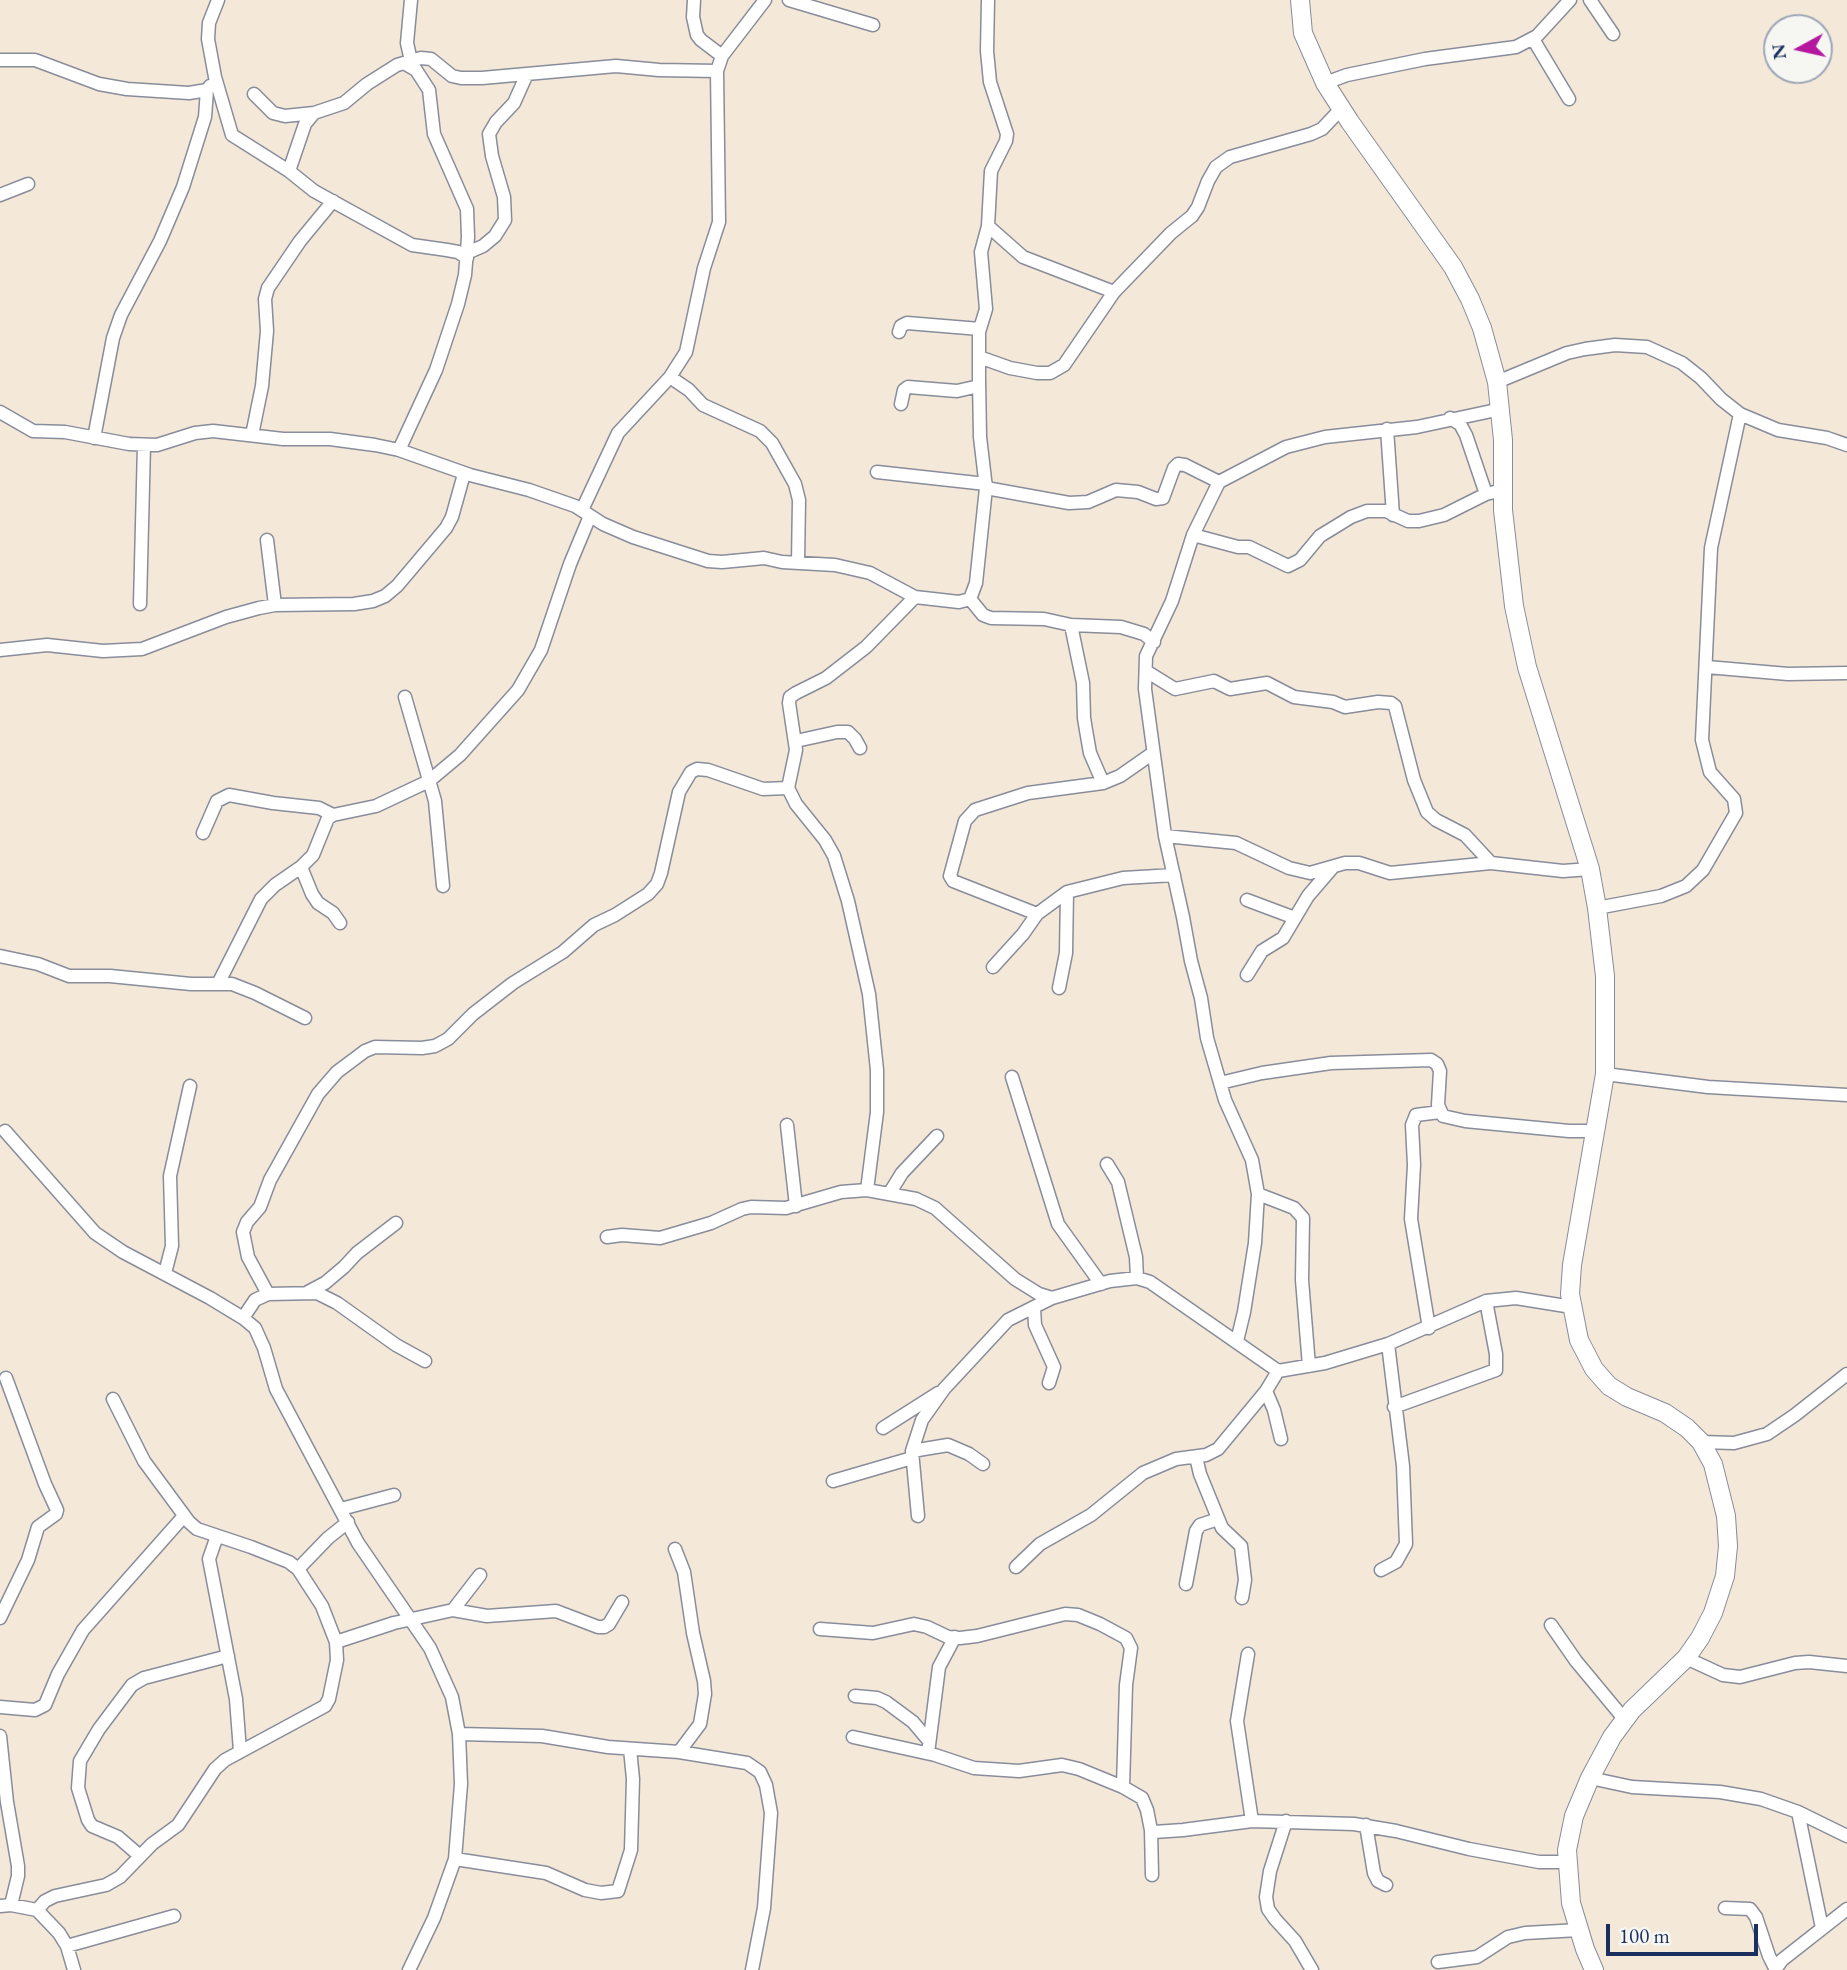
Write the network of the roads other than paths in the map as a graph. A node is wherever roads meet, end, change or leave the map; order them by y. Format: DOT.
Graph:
graph roads {
  1 [pos="218,0"];
  2 [pos="411,0"];
  3 [pos="694,0"];
  4 [pos="765,0"];
  5 [pos="789,0"];
  6 [pos="988,0"];
  7 [pos="1300,0"];
  8 [pos="1570,0"];
  9 [pos="1590,0"];
  10 [pos="873,25"];
  11 [pos="1613,34"];
  12 [pos="1533,39"];
  13 [pos="722,56"];
  14 [pos="0,60"];
  15 [pos="407,62"];
  16 [pos="717,71"];
  17 [pos="527,74"];
  18 [pos="215,77"];
  19 [pos="1325,83"];
  20 [pos="207,90"];
  21 [pos="254,94"];
  22 [pos="1569,99"];
  23 [pos="1342,109"];
  24 [pos="314,113"];
  25 [pos="289,171"];
  26 [pos="28,184"];
  27 [pos="0,195"];
  28 [pos="333,201"];
  29 [pos="988,226"];
  30 [pos="467,256"];
  31 [pos="1114,292"];
  32 [pos="980,329"];
  33 [pos="899,332"];
  34 [pos="979,356"];
  35 [pos="670,377"];
  36 [pos="1497,382"];
  37 [pos="979,386"];
  38 [pos="901,404"];
  39 [pos="1501,409"];
  40 [pos="0,412"];
  41 [pos="1740,414"];
  42 [pos="1450,418"];
  43 [pos="1387,429"];
  44 [pos="252,435"];
  45 [pos="94,438"];
  46 [pos="144,445"];
  47 [pos="1847,445"];
  48 [pos="399,450"];
  49 [pos="877,472"];
  50 [pos="464,474"];
  51 [pos="1219,482"];
  52 [pos="986,486"];
  53 [pos="1494,492"];
  54 [pos="586,513"];
  55 [pos="1393,515"];
  56 [pos="1193,535"];
  57 [pos="267,540"];
  58 [pos="798,563"];
  59 [pos="915,597"];
  60 [pos="970,599"];
  61 [pos="139,604"];
  62 [pos="275,605"];
  63 [pos="1071,625"];
  64 [pos="1154,642"];
  65 [pos="0,650"];
  66 [pos="1707,667"];
  67 [pos="1146,671"];
  68 [pos="1847,673"];
  69 [pos="405,697"];
  70 [pos="796,741"];
  71 [pos="860,748"];
  72 [pos="1153,753"];
  73 [pos="429,780"];
  74 [pos="1103,783"];
  75 [pos="788,788"];
  76 [pos="333,815"];
  77 [pos="203,833"];
  78 [pos="1165,836"];
  79 [pos="1491,863"];
  80 [pos="301,867"];
  81 [pos="1332,868"];
  82 [pos="1590,869"];
  83 [pos="1174,876"];
  84 [pos="443,886"];
  85 [pos="1067,892"];
  86 [pos="1247,900"];
  87 [pos="1597,908"];
  88 [pos="1037,914"];
  89 [pos="1295,918"];
  90 [pos="340,923"];
  91 [pos="0,956"];
  92 [pos="993,967"];
  93 [pos="1247,975"];
  94 [pos="218,984"];
  95 [pos="1059,988"];
  96 [pos="305,1018"];
  97 [pos="1605,1074"];
  98 [pos="1012,1077"];
  99 [pos="1220,1083"];
  100 [pos="190,1086"];
  101 [pos="1847,1095"];
  102 [pos="1440,1112"];
  103 [pos="787,1125"];
  104 [pos="5,1131"];
  105 [pos="1596,1131"];
  106 [pos="937,1136"];
  107 [pos="1107,1164"];
  108 [pos="867,1190"];
  109 [pos="889,1194"];
  110 [pos="1258,1194"];
  111 [pos="796,1206"];
  112 [pos="396,1223"];
  113 [pos="607,1237"];
  114 [pos="165,1273"];
  115 [pos="1137,1278"];
  116 [pos="1101,1284"];
  117 [pos="307,1292"];
  118 [pos="268,1294"];
  119 [pos="1052,1298"];
  120 [pos="1486,1301"];
  121 [pos="1572,1307"];
  122 [pos="1034,1308"];
  123 [pos="243,1318"];
  124 [pos="1429,1328"];
  125 [pos="1237,1341"];
  126 [pos="1388,1345"];
  127 [pos="425,1361"];
  128 [pos="1308,1366"];
  129 [pos="1278,1371"];
  130 [pos="1847,1374"];
  131 [pos="6,1378"];
  132 [pos="1049,1383"];
  133 [pos="944,1389"];
  134 [pos="1266,1391"];
  135 [pos="113,1399"];
  136 [pos="1394,1407"];
  137 [pos="883,1428"];
  138 [pos="1281,1439"];
  139 [pos="1701,1442"];
  140 [pos="912,1455"];
  141 [pos="1196,1457"];
  142 [pos="983,1464"];
  143 [pos="833,1481"];
  144 [pos="394,1495"];
  145 [pos="341,1510"];
  146 [pos="184,1516"];
  147 [pos="918,1516"];
  148 [pos="1218,1519"];
  149 [pos="348,1522"];
  150 [pos="217,1536"];
  151 [pos="675,1549"];
  152 [pos="1016,1567"];
  153 [pos="298,1569"];
  154 [pos="1381,1570"];
  155 [pos="480,1575"];
  156 [pos="1186,1584"];
  157 [pos="1242,1598"];
  158 [pos="622,1602"];
  159 [pos="453,1610"];
  160 [pos="0,1618"];
  161 [pos="410,1619"];
  162 [pos="1551,1625"];
  163 [pos="820,1629"];
  164 [pos="955,1637"];
  165 [pos="336,1642"];
  166 [pos="1248,1654"];
  167 [pos="228,1656"];
  168 [pos="1686,1658"];
  169 [pos="1847,1666"];
  170 [pos="855,1696"];
  171 [pos="0,1707"];
  172 [pos="1625,1720"];
  173 [pos="459,1734"];
  174 [pos="0,1736"];
  175 [pos="853,1737"];
  176 [pos="929,1747"];
  177 [pos="630,1749"];
  178 [pos="240,1751"];
  179 [pos="679,1752"];
  180 [pos="1590,1777"];
  181 [pos="1123,1787"];
  182 [pos="1798,1812"];
  183 [pos="1252,1821"];
  184 [pos="1286,1821"];
  185 [pos="1366,1825"];
  186 [pos="1151,1830"];
  187 [pos="1847,1836"];
  188 [pos="140,1856"];
  189 [pos="455,1859"];
  190 [pos="1567,1862"];
  191 [pos="1152,1875"];
  192 [pos="1386,1885"];
  193 [pos="6,1906"];
  194 [pos="1725,1908"];
  195 [pos="1847,1909"];
  196 [pos="37,1910"];
  197 [pos="174,1916"];
  198 [pos="1822,1928"];
  199 [pos="1578,1930"];
  200 [pos="66,1946"];
  201 [pos="1438,1962"];
  202 [pos="1775,1969"];
  203 [pos="74,1970"];
  204 [pos="409,1970"];
  205 [pos="752,1970"];
  206 [pos="1312,1970"];
  207 [pos="1594,1970"];
  1 -- 18 [label="street"];
  2 -- 15 [label="street"];
  3 -- 13 [label="street"];
  4 -- 13 [label="street"];
  5 -- 10 [label="street"];
  6 -- 29 [label="street"];
  7 -- 19 [label="street"];
  8 -- 12 [label="street"];
  9 -- 11 [label="street"];
  12 -- 19 [label="street"];
  12 -- 22 [label="street"];
  13 -- 16 [label="street"];
  14 -- 20 [label="street"];
  15 -- 17 [label="street"];
  15 -- 24 [label="street"];
  15 -- 30 [label="street"];
  16 -- 17 [label="street"];
  16 -- 35 [label="street"];
  17 -- 30 [label="street"];
  18 -- 20 [label="street"];
  18 -- 25 [label="street"];
  19 -- 23 [label="street"];
  20 -- 45 [label="street"];
  21 -- 24 [label="street"];
  23 -- 31 [label="street"];
  23 -- 36 [label="street"];
  24 -- 25 [label="street"];
  25 -- 28 [label="street"];
  26 -- 27 [label="street"];
  28 -- 30 [label="street"];
  28 -- 44 [label="street"];
  29 -- 31 [label="street"];
  29 -- 32 [label="street"];
  30 -- 48 [label="street"];
  31 -- 34 [label="street"];
  32 -- 33 [label="street"];
  32 -- 34 [label="street"];
  34 -- 37 [label="street"];
  35 -- 54 [label="street"];
  35 -- 58 [label="street"];
  36 -- 39 [label="street"];
  36 -- 41 [label="street"];
  37 -- 38 [label="street"];
  37 -- 52 [label="street"];
  39 -- 42 [label="street"];
  39 -- 53 [label="street"];
  40 -- 45 [label="street"];
  41 -- 47 [label="street"];
  41 -- 66 [label="street"];
  42 -- 43 [label="street"];
  42 -- 53 [label="street"];
  43 -- 51 [label="street"];
  43 -- 55 [label="street"];
  44 -- 46 [label="street"];
  44 -- 48 [label="street"];
  45 -- 46 [label="street"];
  46 -- 61 [label="street"];
  48 -- 50 [label="street"];
  49 -- 52 [label="street"];
  50 -- 54 [label="street"];
  50 -- 62 [label="street"];
  51 -- 52 [label="street"];
  51 -- 56 [label="street"];
  52 -- 60 [label="street"];
  53 -- 55 [label="street"];
  53 -- 82 [label="street"];
  54 -- 58 [label="street"];
  54 -- 73 [label="street"];
  55 -- 56 [label="street"];
  56 -- 64 [label="street"];
  57 -- 62 [label="street"];
  58 -- 59 [label="street"];
  59 -- 60 [label="street"];
  59 -- 70 [label="street"];
  60 -- 63 [label="street"];
  62 -- 65 [label="street"];
  63 -- 64 [label="street"];
  63 -- 74 [label="street"];
  64 -- 67 [label="street"];
  66 -- 68 [label="street"];
  66 -- 87 [label="street"];
  67 -- 72 [label="street"];
  67 -- 79 [label="street"];
  69 -- 73 [label="street"];
  70 -- 71 [label="street"];
  70 -- 75 [label="street"];
  72 -- 74 [label="street"];
  72 -- 78 [label="street"];
  73 -- 76 [label="street"];
  73 -- 84 [label="street"];
  74 -- 88 [label="street"];
  75 -- 108 [label="street"];
  75 -- 118 [label="street"];
  76 -- 77 [label="street"];
  76 -- 80 [label="street"];
  78 -- 81 [label="street"];
  78 -- 83 [label="street"];
  79 -- 81 [label="street"];
  79 -- 82 [label="street"];
  80 -- 90 [label="street"];
  80 -- 94 [label="street"];
  81 -- 89 [label="street"];
  82 -- 87 [label="street"];
  83 -- 85 [label="street"];
  83 -- 99 [label="street"];
  85 -- 88 [label="street"];
  85 -- 95 [label="street"];
  86 -- 89 [label="street"];
  87 -- 97 [label="street"];
  88 -- 92 [label="street"];
  89 -- 93 [label="street"];
  91 -- 94 [label="street"];
  94 -- 96 [label="street"];
  97 -- 101 [label="street"];
  97 -- 105 [label="street"];
  98 -- 116 [label="street"];
  99 -- 102 [label="street"];
  99 -- 110 [label="street"];
  100 -- 114 [label="street"];
  102 -- 105 [label="street"];
  102 -- 124 [label="street"];
  103 -- 111 [label="street"];
  104 -- 114 [label="street"];
  105 -- 121 [label="street"];
  106 -- 109 [label="street"];
  107 -- 115 [label="street"];
  108 -- 109 [label="street"];
  108 -- 111 [label="street"];
  109 -- 119 [label="street"];
  110 -- 125 [label="street"];
  110 -- 128 [label="street"];
  111 -- 113 [label="street"];
  112 -- 117 [label="street"];
  114 -- 123 [label="street"];
  115 -- 116 [label="street"];
  115 -- 125 [label="street"];
  116 -- 119 [label="street"];
  117 -- 118 [label="street"];
  117 -- 127 [label="street"];
  118 -- 123 [label="street"];
  119 -- 122 [label="street"];
  120 -- 121 [label="street"];
  120 -- 124 [label="street"];
  120 -- 136 [label="street"];
  121 -- 139 [label="street"];
  122 -- 132 [label="street"];
  122 -- 133 [label="street"];
  123 -- 145 [label="street"];
  124 -- 126 [label="street"];
  125 -- 129 [label="street"];
  126 -- 128 [label="street"];
  126 -- 136 [label="street"];
  128 -- 129 [label="street"];
  129 -- 134 [label="street"];
  130 -- 139 [label="street"];
  131 -- 160 [label="street"];
  133 -- 137 [label="street"];
  133 -- 140 [label="street"];
  134 -- 138 [label="street"];
  134 -- 141 [label="street"];
  135 -- 146 [label="street"];
  136 -- 154 [label="street"];
  139 -- 168 [label="street"];
  140 -- 142 [label="street"];
  140 -- 143 [label="street"];
  140 -- 147 [label="street"];
  141 -- 148 [label="street"];
  141 -- 152 [label="street"];
  144 -- 145 [label="street"];
  145 -- 149 [label="street"];
  146 -- 150 [label="street"];
  146 -- 171 [label="street"];
  148 -- 156 [label="street"];
  148 -- 157 [label="street"];
  149 -- 153 [label="street"];
  149 -- 161 [label="street"];
  150 -- 153 [label="street"];
  150 -- 167 [label="street"];
  151 -- 179 [label="street"];
  153 -- 165 [label="street"];
  155 -- 159 [label="street"];
  158 -- 159 [label="street"];
  159 -- 161 [label="street"];
  161 -- 165 [label="street"];
  161 -- 173 [label="street"];
  162 -- 172 [label="street"];
  163 -- 164 [label="street"];
  164 -- 176 [label="street"];
  164 -- 181 [label="street"];
  165 -- 178 [label="street"];
  166 -- 183 [label="street"];
  167 -- 178 [label="street"];
  167 -- 188 [label="street"];
  168 -- 169 [label="street"];
  168 -- 172 [label="street"];
  170 -- 176 [label="street"];
  172 -- 180 [label="street"];
  173 -- 177 [label="street"];
  173 -- 189 [label="street"];
  174 -- 193 [label="street"];
  175 -- 176 [label="street"];
  176 -- 181 [label="street"];
  177 -- 179 [label="street"];
  177 -- 189 [label="street"];
  178 -- 188 [label="street"];
  179 -- 205 [label="street"];
  180 -- 182 [label="street"];
  180 -- 190 [label="street"];
  181 -- 186 [label="street"];
  182 -- 187 [label="street"];
  182 -- 198 [label="street"];
  183 -- 184 [label="street"];
  183 -- 186 [label="street"];
  184 -- 185 [label="street"];
  184 -- 206 [label="street"];
  185 -- 190 [label="street"];
  185 -- 192 [label="street"];
  186 -- 191 [label="street"];
  188 -- 196 [label="street"];
  189 -- 204 [label="street"];
  190 -- 199 [label="street"];
  193 -- 196 [label="street"];
  194 -- 202 [label="street"];
  195 -- 198 [label="street"];
  196 -- 200 [label="street"];
  197 -- 200 [label="street"];
  198 -- 202 [label="street"];
  199 -- 201 [label="street"];
  199 -- 207 [label="street"];
  200 -- 203 [label="street"];
}
